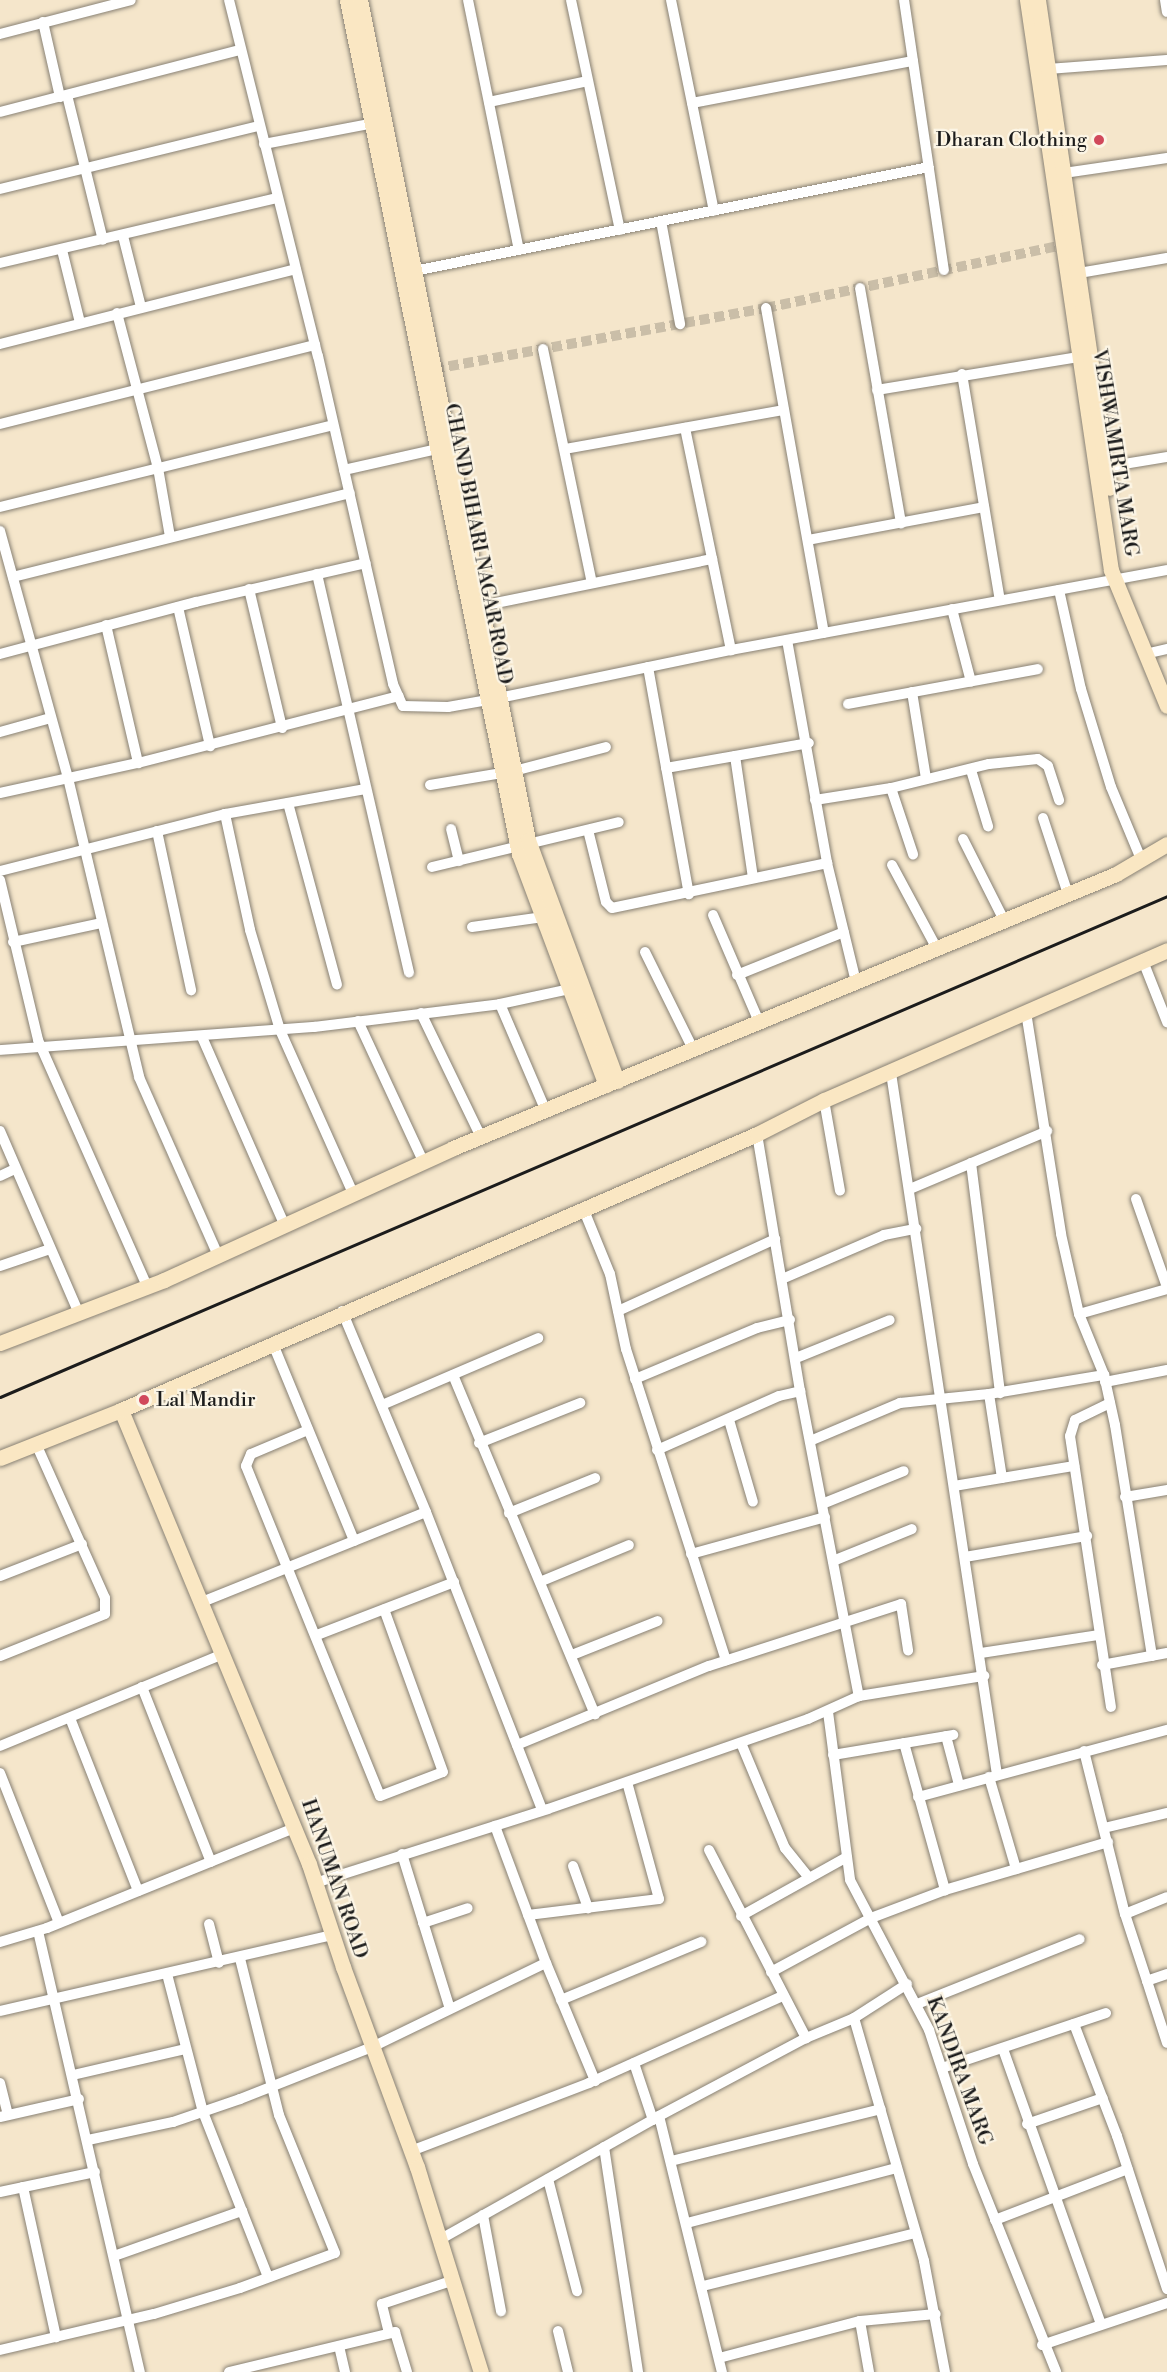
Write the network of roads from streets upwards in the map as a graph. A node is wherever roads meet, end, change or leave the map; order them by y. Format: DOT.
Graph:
graph roads {
  1 [pos="131,0"];
  2 [pos="229,0"];
  3 [pos="347,0"];
  4 [pos="360,0"];
  5 [pos="468,0"];
  6 [pos="571,0"];
  7 [pos="670,0"];
  8 [pos="904,0"];
  9 [pos="1027,0"];
  10 [pos="1038,0"];
  11 [pos="1165,0"];
  12 [pos="1167,12"];
  13 [pos="43,22"];
  14 [pos="0,34"];
  15 [pos="240,50"];
  16 [pos="1167,60"];
  17 [pos="913,61"];
  18 [pos="1048,69"];
  19 [pos="588,81"];
  20 [pos="63,96"];
  21 [pos="489,102"];
  22 [pos="692,103"];
  23 [pos="0,112"];
  24 [pos="378,122"];
  25 [pos="259,126"];
  26 [pos="264,144"];
  27 [pos="1167,158"];
  28 [pos="929,167"];
  29 [pos="85,168"];
  30 [pos="1064,173"];
  31 [pos="0,189"];
  32 [pos="278,198"];
  33 [pos="714,211"];
  34 [pos="661,221"];
  35 [pos="620,230"];
  36 [pos="123,236"];
  37 [pos="103,240"];
  38 [pos="62,250"];
  39 [pos="519,250"];
  40 [pos="1167,258"];
  41 [pos="0,263"];
  42 [pos="296,269"];
  43 [pos="944,270"];
  44 [pos="414,271"];
  45 [pos="1079,273"];
  46 [pos="860,288"];
  47 [pos="141,307"];
  48 [pos="766,308"];
  49 [pos="117,313"];
  50 [pos="80,323"];
  51 [pos="680,324"];
  52 [pos="0,344"];
  53 [pos="315,345"];
  54 [pos="543,349"];
  55 [pos="1084,356"];
  56 [pos="962,374"];
  57 [pos="138,389"];
  58 [pos="877,390"];
  59 [pos="784,411"];
  60 [pos="0,424"];
  61 [pos="333,424"];
  62 [pos="685,428"];
  63 [pos="437,449"];
  64 [pos="565,449"];
  65 [pos="1167,457"];
  66 [pos="1106,467"];
  67 [pos="158,468"];
  68 [pos="344,470"];
  69 [pos="350,493"];
  70 [pos="0,507"];
  71 [pos="984,507"];
  72 [pos="901,522"];
  73 [pos="0,531"];
  74 [pos="170,537"];
  75 [pos="808,540"];
  76 [pos="712,559"];
  77 [pos="366,563"];
  78 [pos="1167,570"];
  79 [pos="317,574"];
  80 [pos="13,577"];
  81 [pos="1118,580"];
  82 [pos="592,583"];
  83 [pos="249,589"];
  84 [pos="1059,590"];
  85 [pos="1000,600"];
  86 [pos="481,606"];
  87 [pos="178,607"];
  88 [pos="952,609"];
  89 [pos="106,625"];
  90 [pos="824,633"];
  91 [pos="787,640"];
  92 [pos="32,644"];
  93 [pos="1167,649"];
  94 [pos="731,650"];
  95 [pos="0,654"];
  96 [pos="1145,654"];
  97 [pos="648,667"];
  98 [pos="1038,669"];
  99 [pos="971,682"];
  100 [pos="912,692"];
  101 [pos="399,696"];
  102 [pos="494,699"];
  103 [pos="848,704"];
  104 [pos="1167,706"];
  105 [pos="351,711"];
  106 [pos="51,718"];
  107 [pos="282,728"];
  108 [pos="0,732"];
  109 [pos="808,743"];
  110 [pos="210,746"];
  111 [pos="606,747"];
  112 [pos="735,756"];
  113 [pos="138,763"];
  114 [pos="666,768"];
  115 [pos="971,770"];
  116 [pos="508,772"];
  117 [pos="68,778"];
  118 [pos="926,778"];
  119 [pos="430,785"];
  120 [pos="891,788"];
  121 [pos="365,789"];
  122 [pos="0,793"];
  123 [pos="815,800"];
  124 [pos="1059,800"];
  125 [pos="288,804"];
  126 [pos="225,814"];
  127 [pos="1042,818"];
  128 [pos="619,822"];
  129 [pos="988,826"];
  130 [pos="451,829"];
  131 [pos="588,830"];
  132 [pos="157,831"];
  133 [pos="963,839"];
  134 [pos="1167,844"];
  135 [pos="524,847"];
  136 [pos="84,849"];
  137 [pos="913,854"];
  138 [pos="1141,859"];
  139 [pos="459,861"];
  140 [pos="827,862"];
  141 [pos="892,865"];
  142 [pos="432,867"];
  143 [pos="0,871"];
  144 [pos="753,878"];
  145 [pos="0,880"];
  146 [pos="689,894"];
  147 [pos="1068,894"];
  148 [pos="713,915"];
  149 [pos="543,917"];
  150 [pos="1004,920"];
  151 [pos="102,923"];
  152 [pos="472,927"];
  153 [pos="844,932"];
  154 [pos="13,942"];
  155 [pos="936,947"];
  156 [pos="1167,950"];
  157 [pos="645,952"];
  158 [pos="1143,961"];
  159 [pos="409,973"];
  160 [pos="737,975"];
  161 [pos="856,982"];
  162 [pos="337,984"];
  163 [pos="570,989"];
  164 [pos="191,990"];
  165 [pos="500,1004"];
  166 [pos="1026,1012"];
  167 [pos="421,1013"];
  168 [pos="358,1021"];
  169 [pos="759,1022"];
  170 [pos="1167,1022"];
  171 [pos="280,1030"];
  172 [pos="202,1036"];
  173 [pos="132,1042"];
  174 [pos="42,1046"];
  175 [pos="693,1049"];
  176 [pos="0,1050"];
  177 [pos="891,1073"];
  178 [pos="611,1083"];
  179 [pos="824,1100"];
  180 [pos="545,1109"];
  181 [pos="0,1131"];
  182 [pos="1047,1131"];
  183 [pos="757,1134"];
  184 [pos="481,1137"];
  185 [pos="423,1161"];
  186 [pos="971,1163"];
  187 [pos="15,1169"];
  188 [pos="0,1176"];
  189 [pos="910,1189"];
  190 [pos="840,1191"];
  191 [pos="353,1193"];
  192 [pos="1136,1200"];
  193 [pos="583,1208"];
  194 [pos="284,1224"];
  195 [pos="916,1230"];
  196 [pos="776,1239"];
  197 [pos="50,1249"];
  198 [pos="218,1255"];
  199 [pos="0,1266"];
  200 [pos="782,1279"];
  201 [pos="147,1286"];
  202 [pos="1167,1288"];
  203 [pos="78,1311"];
  204 [pos="342,1311"];
  205 [pos="618,1311"];
  206 [pos="1078,1314"];
  207 [pos="790,1320"];
  208 [pos="890,1320"];
  209 [pos="538,1338"];
  210 [pos="0,1343"];
  211 [pos="273,1344"];
  212 [pos="796,1358"];
  213 [pos="1167,1370"];
  214 [pos="453,1375"];
  215 [pos="1105,1378"];
  216 [pos="635,1379"];
  217 [pos="801,1391"];
  218 [pos="994,1393"];
  219 [pos="940,1401"];
  220 [pos="580,1403"];
  221 [pos="1110,1403"];
  222 [pos="382,1405"];
  223 [pos="121,1410"];
  224 [pos="729,1420"];
  225 [pos="308,1430"];
  226 [pos="810,1441"];
  227 [pos="478,1443"];
  228 [pos="36,1444"];
  229 [pos="657,1450"];
  230 [pos="0,1458"];
  231 [pos="1074,1466"];
  232 [pos="904,1471"];
  233 [pos="595,1478"];
  234 [pos="1002,1478"];
  235 [pos="954,1486"];
  236 [pos="1167,1490"];
  237 [pos="1125,1497"];
  238 [pos="753,1502"];
  239 [pos="822,1504"];
  240 [pos="426,1512"];
  241 [pos="509,1513"];
  242 [pos="825,1517"];
  243 [pos="912,1529"];
  244 [pos="1087,1536"];
  245 [pos="354,1541"];
  246 [pos="82,1544"];
  247 [pos="629,1545"];
  248 [pos="691,1554"];
  249 [pos="965,1557"];
  250 [pos="833,1561"];
  251 [pos="288,1567"];
  252 [pos="0,1576"];
  253 [pos="542,1581"];
  254 [pos="454,1582"];
  255 [pos="202,1602"];
  256 [pos="384,1609"];
  257 [pos="658,1621"];
  258 [pos="844,1621"];
  259 [pos="316,1635"];
  260 [pos="1098,1635"];
  261 [pos="908,1650"];
  262 [pos="981,1653"];
  263 [pos="1167,1653"];
  264 [pos="224,1654"];
  265 [pos="572,1655"];
  266 [pos="0,1656"];
  267 [pos="1152,1656"];
  268 [pos="726,1660"];
  269 [pos="1102,1665"];
  270 [pos="984,1676"];
  271 [pos="142,1687"];
  272 [pos="859,1696"];
  273 [pos="1111,1707"];
  274 [pos="828,1712"];
  275 [pos="595,1714"];
  276 [pos="70,1718"];
  277 [pos="1167,1730"];
  278 [pos="741,1743"];
  279 [pos="904,1743"];
  280 [pos="517,1745"];
  281 [pos="0,1746"];
  282 [pos="1084,1751"];
  283 [pos="833,1755"];
  284 [pos="0,1773"];
  285 [pos="993,1776"];
  286 [pos="627,1782"];
  287 [pos="959,1785"];
  288 [pos="918,1797"];
  289 [pos="542,1810"];
  290 [pos="1167,1813"];
  291 [pos="495,1826"];
  292 [pos="295,1828"];
  293 [pos="1104,1828"];
  294 [pos="1108,1842"];
  295 [pos="709,1850"];
  296 [pos="402,1854"];
  297 [pos="847,1857"];
  298 [pos="211,1862"];
  299 [pos="573,1866"];
  300 [pos="1016,1869"];
  301 [pos="809,1878"];
  302 [pos="315,1883"];
  303 [pos="945,1890"];
  304 [pos="138,1891"];
  305 [pos="1167,1897"];
  306 [pos="468,1908"];
  307 [pos="588,1908"];
  308 [pos="1125,1914"];
  309 [pos="528,1915"];
  310 [pos="741,1916"];
  311 [pos="871,1918"];
  312 [pos="59,1923"];
  313 [pos="423,1923"];
  314 [pos="209,1924"];
  315 [pos="38,1931"];
  316 [pos="332,1935"];
  317 [pos="1080,1939"];
  318 [pos="0,1942"];
  319 [pos="701,1942"];
  320 [pos="240,1958"];
  321 [pos="219,1963"];
  322 [pos="546,1963"];
  323 [pos="771,1972"];
  324 [pos="167,1974"];
  325 [pos="1167,1974"];
  326 [pos="1147,1981"];
  327 [pos="907,1984"];
  328 [pos="783,1996"];
  329 [pos="56,1999"];
  330 [pos="561,2000"];
  331 [pos="917,2004"];
  332 [pos="450,2009"];
  333 [pos="0,2012"];
  334 [pos="1106,2013"];
  335 [pos="854,2018"];
  336 [pos="1074,2024"];
  337 [pos="806,2038"];
  338 [pos="1167,2043"];
  339 [pos="372,2047"];
  340 [pos="186,2049"];
  341 [pos="1003,2049"];
  342 [pos="634,2063"];
  343 [pos="942,2068"];
  344 [pos="73,2075"];
  345 [pos="595,2081"];
  346 [pos="0,2083"];
  347 [pos="271,2085"];
  348 [pos="1103,2098"];
  349 [pos="79,2099"];
  350 [pos="881,2109"];
  351 [pos="203,2112"];
  352 [pos="4,2116"];
  353 [pos="656,2118"];
  354 [pos="1028,2124"];
  355 [pos="88,2140"];
  356 [pos="604,2147"];
  357 [pos="411,2151"];
  358 [pos="671,2161"];
  359 [pos="897,2168"];
  360 [pos="1128,2169"];
  361 [pos="95,2172"];
  362 [pos="548,2179"];
  363 [pos="22,2187"];
  364 [pos="0,2192"];
  365 [pos="1053,2196"];
  366 [pos="242,2211"];
  367 [pos="483,2215"];
  368 [pos="995,2220"];
  369 [pos="687,2223"];
  370 [pos="915,2233"];
  371 [pos="441,2239"];
  372 [pos="114,2256"];
  373 [pos="268,2277"];
  374 [pos="454,2280"];
  375 [pos="703,2286"];
  376 [pos="1167,2289"];
  377 [pos="577,2291"];
  378 [pos="1167,2303"];
  379 [pos="501,2311"];
  380 [pos="936,2314"];
  381 [pos="128,2320"];
  382 [pos="860,2321"];
  383 [pos="1101,2324"];
  384 [pos="558,2331"];
  385 [pos="389,2333"];
  386 [pos="56,2337"];
  387 [pos="1042,2345"];
  388 [pos="339,2346"];
  389 [pos="0,2350"];
  390 [pos="719,2358"];
  391 [pos="140,2372"];
  392 [pos="229,2372"];
  393 [pos="345,2372"];
  394 [pos="407,2372"];
  395 [pos="481,2372"];
  396 [pos="568,2372"];
  397 [pos="638,2372"];
  398 [pos="722,2372"];
  399 [pos="869,2372"];
  400 [pos="945,2372"];
  401 [pos="1056,2372"];
  1 -- 13 [label="street"];
  2 -- 15 [label="street"];
  3 -- 24 [label="street, CHAND BIHARI NAGAR ROAD"];
  4 -- 24 [label="street, CHAND BIHARI NAGAR ROAD"];
  5 -- 21 [label="street"];
  6 -- 19 [label="street"];
  7 -- 22 [label="street"];
  8 -- 17 [label="street"];
  9 -- 55 [label="street, VISHWAMIRTA MARG"];
  10 -- 18 [label="street, VISHWAMIRTA MARG"];
  11 -- 12 [label="street"];
  13 -- 14 [label="street"];
  13 -- 20 [label="street"];
  15 -- 20 [label="street"];
  15 -- 25 [label="street"];
  16 -- 18 [label="street"];
  17 -- 22 [label="street"];
  17 -- 28 [label="street"];
  18 -- 30 [label="street, VISHWAMIRTA MARG"];
  19 -- 21 [label="street"];
  19 -- 35 [label="street"];
  20 -- 23 [label="street"];
  20 -- 29 [label="street"];
  21 -- 39 [label="street"];
  22 -- 33 [label="street"];
  24 -- 26 [label="street"];
  24 -- 44 [label="street, CHAND BIHARI NAGAR ROAD"];
  24 -- 63 [label="street, CHAND BIHARI NAGAR ROAD"];
  25 -- 26 [label="street"];
  25 -- 29 [label="street"];
  26 -- 32 [label="street"];
  27 -- 30 [label="street"];
  28 -- 33 [label="street"];
  28 -- 43 [label="street"];
  29 -- 31 [label="street"];
  29 -- 37 [label="street"];
  30 -- 45 [label="street, VISHWAMIRTA MARG"];
  32 -- 36 [label="street"];
  32 -- 42 [label="street"];
  33 -- 34 [label="street"];
  34 -- 35 [label="street"];
  34 -- 51 [label="street"];
  35 -- 39 [label="street"];
  36 -- 37 [label="street"];
  36 -- 47 [label="street"];
  37 -- 38 [label="street"];
  38 -- 41 [label="street"];
  38 -- 50 [label="street"];
  39 -- 44 [label="street"];
  40 -- 45 [label="street"];
  42 -- 47 [label="street"];
  42 -- 53 [label="street"];
  44 -- 86 [label="street, CHAND BIHARI NAGAR ROAD"];
  45 -- 55 [label="street, VISHWAMIRTA MARG"];
  46 -- 58 [label="street"];
  47 -- 49 [label="street"];
  48 -- 59 [label="street"];
  49 -- 50 [label="street"];
  49 -- 57 [label="street"];
  50 -- 52 [label="street"];
  53 -- 57 [label="street"];
  53 -- 61 [label="street"];
  54 -- 64 [label="street"];
  55 -- 56 [label="street"];
  55 -- 66 [label="street, VISHWAMIRTA MARG"];
  55 -- 81 [label="street, VISHWAMIRTA MARG"];
  56 -- 58 [label="street"];
  56 -- 71 [label="street"];
  57 -- 60 [label="street"];
  57 -- 67 [label="street"];
  58 -- 72 [label="street"];
  59 -- 62 [label="street"];
  59 -- 75 [label="street"];
  61 -- 67 [label="street"];
  61 -- 68 [label="street"];
  62 -- 64 [label="street"];
  62 -- 76 [label="street"];
  63 -- 68 [label="street"];
  63 -- 102 [label="street, CHAND BIHARI NAGAR ROAD"];
  64 -- 82 [label="street"];
  65 -- 66 [label="street"];
  66 -- 81 [label="street, VISHWAMIRTA MARG"];
  67 -- 70 [label="street"];
  67 -- 74 [label="street"];
  68 -- 69 [label="street"];
  69 -- 74 [label="street"];
  69 -- 77 [label="street"];
  71 -- 72 [label="street"];
  71 -- 85 [label="street"];
  72 -- 75 [label="street"];
  73 -- 80 [label="street"];
  74 -- 80 [label="street"];
  75 -- 90 [label="street"];
  76 -- 82 [label="street"];
  76 -- 94 [label="street"];
  77 -- 79 [label="street"];
  77 -- 101 [label="street"];
  78 -- 81 [label="street"];
  79 -- 83 [label="street"];
  79 -- 105 [label="street"];
  80 -- 92 [label="street"];
  81 -- 84 [label="street"];
  81 -- 96 [label="street"];
  82 -- 86 [label="street"];
  83 -- 87 [label="street"];
  83 -- 107 [label="street"];
  84 -- 85 [label="street"];
  84 -- 138 [label="street"];
  85 -- 88 [label="street"];
  86 -- 102 [label="street, CHAND BIHARI NAGAR ROAD"];
  87 -- 89 [label="street"];
  87 -- 110 [label="street"];
  88 -- 90 [label="street"];
  88 -- 99 [label="street"];
  89 -- 92 [label="street"];
  89 -- 113 [label="street"];
  90 -- 91 [label="street"];
  91 -- 94 [label="street"];
  91 -- 109 [label="street"];
  92 -- 95 [label="street"];
  92 -- 106 [label="street"];
  93 -- 96 [label="street"];
  94 -- 97 [label="street"];
  96 -- 104 [label="street"];
  97 -- 102 [label="street"];
  97 -- 114 [label="street"];
  98 -- 99 [label="street"];
  99 -- 100 [label="street"];
  100 -- 103 [label="street"];
  100 -- 118 [label="street"];
  101 -- 102 [label="street"];
  101 -- 105 [label="street"];
  102 -- 116 [label="street, CHAND BIHARI NAGAR ROAD"];
  105 -- 107 [label="street"];
  105 -- 121 [label="street"];
  106 -- 108 [label="street"];
  106 -- 117 [label="street"];
  107 -- 110 [label="street"];
  109 -- 112 [label="street"];
  109 -- 123 [label="street"];
  110 -- 113 [label="street"];
  111 -- 116 [label="street"];
  112 -- 114 [label="street"];
  112 -- 144 [label="street"];
  113 -- 117 [label="street"];
  114 -- 146 [label="street"];
  115 -- 118 [label="street"];
  115 -- 124 [label="street"];
  115 -- 129 [label="street"];
  116 -- 119 [label="street"];
  116 -- 135 [label="street, CHAND BIHARI NAGAR ROAD"];
  117 -- 122 [label="street"];
  117 -- 136 [label="street"];
  118 -- 120 [label="street"];
  120 -- 123 [label="street"];
  120 -- 137 [label="street"];
  121 -- 125 [label="street"];
  121 -- 159 [label="street"];
  123 -- 140 [label="street"];
  125 -- 126 [label="street"];
  125 -- 162 [label="street"];
  126 -- 132 [label="street"];
  126 -- 171 [label="street"];
  127 -- 147 [label="street"];
  128 -- 131 [label="street"];
  130 -- 139 [label="street"];
  131 -- 135 [label="street"];
  131 -- 146 [label="street"];
  132 -- 136 [label="street"];
  132 -- 164 [label="street"];
  133 -- 150 [label="street"];
  134 -- 138 [label="street"];
  135 -- 139 [label="street"];
  135 -- 149 [label="street, CHAND BIHARI NAGAR ROAD"];
  135 -- 178 [label="street, CHAND BIHARI NAGAR ROAD"];
  136 -- 143 [label="street"];
  136 -- 151 [label="street"];
  138 -- 147 [label="street"];
  139 -- 142 [label="street"];
  140 -- 144 [label="street"];
  140 -- 153 [label="street"];
  141 -- 155 [label="street"];
  144 -- 146 [label="street"];
  145 -- 154 [label="street"];
  147 -- 150 [label="street"];
  148 -- 160 [label="street"];
  149 -- 152 [label="street"];
  149 -- 163 [label="street, CHAND BIHARI NAGAR ROAD"];
  150 -- 155 [label="street"];
  151 -- 154 [label="street"];
  151 -- 173 [label="street"];
  153 -- 160 [label="street"];
  153 -- 161 [label="street"];
  154 -- 174 [label="street"];
  155 -- 161 [label="street"];
  156 -- 158 [label="street"];
  157 -- 175 [label="street"];
  158 -- 166 [label="street"];
  158 -- 170 [label="street"];
  160 -- 169 [label="street"];
  161 -- 169 [label="street"];
  163 -- 165 [label="street"];
  163 -- 178 [label="street, CHAND BIHARI NAGAR ROAD"];
  165 -- 167 [label="street"];
  165 -- 180 [label="street"];
  166 -- 177 [label="street"];
  166 -- 182 [label="street"];
  167 -- 168 [label="street"];
  167 -- 184 [label="street"];
  168 -- 171 [label="street"];
  168 -- 185 [label="street"];
  169 -- 175 [label="street"];
  171 -- 172 [label="street"];
  171 -- 191 [label="street"];
  172 -- 173 [label="street"];
  172 -- 194 [label="street"];
  173 -- 174 [label="street"];
  173 -- 198 [label="street"];
  174 -- 176 [label="street"];
  174 -- 201 [label="street"];
  175 -- 178 [label="street"];
  177 -- 179 [label="street"];
  177 -- 189 [label="street"];
  178 -- 180 [label="street"];
  179 -- 183 [label="street"];
  179 -- 190 [label="street"];
  180 -- 184 [label="street"];
  181 -- 187 [label="street"];
  182 -- 186 [label="street"];
  182 -- 206 [label="street"];
  183 -- 193 [label="street"];
  183 -- 196 [label="street"];
  184 -- 185 [label="street"];
  185 -- 191 [label="street"];
  186 -- 189 [label="street"];
  186 -- 218 [label="street"];
  187 -- 188 [label="street"];
  187 -- 197 [label="street"];
  189 -- 195 [label="street"];
  191 -- 194 [label="street"];
  192 -- 202 [label="street"];
  193 -- 204 [label="street"];
  193 -- 205 [label="street"];
  194 -- 198 [label="street"];
  195 -- 200 [label="street"];
  195 -- 219 [label="street"];
  196 -- 200 [label="street"];
  196 -- 205 [label="street"];
  197 -- 199 [label="street"];
  197 -- 203 [label="street"];
  198 -- 201 [label="street"];
  200 -- 207 [label="street"];
  201 -- 203 [label="street"];
  202 -- 206 [label="street"];
  203 -- 210 [label="street"];
  204 -- 211 [label="street"];
  204 -- 222 [label="street"];
  205 -- 216 [label="street"];
  206 -- 215 [label="street"];
  207 -- 212 [label="street"];
  207 -- 216 [label="street"];
  208 -- 212 [label="street"];
  209 -- 214 [label="street"];
  211 -- 223 [label="street"];
  211 -- 225 [label="street"];
  212 -- 217 [label="street"];
  213 -- 215 [label="street"];
  214 -- 222 [label="street"];
  214 -- 227 [label="street"];
  215 -- 218 [label="street"];
  215 -- 221 [label="street"];
  216 -- 229 [label="street"];
  217 -- 224 [label="street"];
  217 -- 226 [label="street"];
  218 -- 219 [label="street"];
  218 -- 234 [label="street"];
  219 -- 226 [label="street"];
  219 -- 235 [label="street"];
  220 -- 227 [label="street"];
  221 -- 231 [label="street"];
  221 -- 237 [label="street"];
  222 -- 240 [label="street"];
  223 -- 228 [label="street"];
  223 -- 255 [label="street, HANUMAN ROAD"];
  224 -- 229 [label="street"];
  224 -- 238 [label="street"];
  225 -- 245 [label="street"];
  225 -- 251 [label="street"];
  226 -- 239 [label="street"];
  227 -- 241 [label="street"];
  228 -- 230 [label="street"];
  228 -- 246 [label="street"];
  229 -- 248 [label="street"];
  231 -- 234 [label="street"];
  231 -- 244 [label="street"];
  232 -- 239 [label="street"];
  233 -- 241 [label="street"];
  234 -- 235 [label="street"];
  235 -- 249 [label="street"];
  236 -- 237 [label="street"];
  237 -- 267 [label="street"];
  239 -- 242 [label="street"];
  240 -- 245 [label="street"];
  240 -- 254 [label="street"];
  241 -- 253 [label="street"];
  242 -- 248 [label="street"];
  242 -- 250 [label="street"];
  243 -- 250 [label="street"];
  244 -- 249 [label="street"];
  244 -- 260 [label="street"];
  245 -- 251 [label="street"];
  246 -- 252 [label="street"];
  246 -- 266 [label="street"];
  247 -- 253 [label="street"];
  248 -- 268 [label="street"];
  249 -- 262 [label="street"];
  250 -- 258 [label="street"];
  251 -- 255 [label="street"];
  251 -- 259 [label="street"];
  253 -- 265 [label="street"];
  254 -- 256 [label="street"];
  254 -- 280 [label="street"];
  255 -- 264 [label="street, HANUMAN ROAD"];
  256 -- 259 [label="street"];
  256 -- 259 [label="street"];
  257 -- 265 [label="street"];
  258 -- 261 [label="street"];
  258 -- 268 [label="street"];
  258 -- 272 [label="street"];
  260 -- 262 [label="street"];
  260 -- 269 [label="street"];
  262 -- 270 [label="street"];
  263 -- 267 [label="street"];
  264 -- 271 [label="street"];
  264 -- 292 [label="street, HANUMAN ROAD"];
  265 -- 275 [label="street"];
  267 -- 269 [label="street"];
  268 -- 275 [label="street"];
  269 -- 273 [label="street"];
  270 -- 272 [label="street"];
  270 -- 285 [label="street"];
  271 -- 276 [label="street"];
  271 -- 298 [label="street"];
  272 -- 274 [label="street"];
  274 -- 278 [label="street"];
  274 -- 283 [label="street, KANDIRA MARG"];
  275 -- 280 [label="street"];
  276 -- 281 [label="street"];
  276 -- 304 [label="street"];
  277 -- 282 [label="street"];
  278 -- 286 [label="street"];
  278 -- 301 [label="street"];
  279 -- 283 [label="street"];
  279 -- 287 [label="street"];
  279 -- 288 [label="street"];
  280 -- 289 [label="street"];
  282 -- 285 [label="street"];
  282 -- 293 [label="street"];
  283 -- 297 [label="street, KANDIRA MARG"];
  284 -- 312 [label="street"];
  285 -- 287 [label="street"];
  285 -- 300 [label="street"];
  286 -- 289 [label="street"];
  286 -- 307 [label="street"];
  287 -- 288 [label="street"];
  288 -- 303 [label="street"];
  289 -- 291 [label="street"];
  290 -- 293 [label="street"];
  291 -- 296 [label="street"];
  291 -- 309 [label="street"];
  292 -- 298 [label="street"];
  292 -- 302 [label="street, HANUMAN ROAD"];
  293 -- 294 [label="street"];
  294 -- 300 [label="street"];
  294 -- 308 [label="street"];
  295 -- 310 [label="street"];
  296 -- 302 [label="street"];
  296 -- 313 [label="street"];
  297 -- 301 [label="street"];
  297 -- 311 [label="street, KANDIRA MARG"];
  298 -- 304 [label="street"];
  299 -- 307 [label="street"];
  300 -- 303 [label="street"];
  301 -- 310 [label="street"];
  302 -- 316 [label="street, HANUMAN ROAD"];
  303 -- 311 [label="street"];
  304 -- 312 [label="street"];
  305 -- 308 [label="street"];
  306 -- 313 [label="street"];
  307 -- 309 [label="street"];
  308 -- 326 [label="street"];
  309 -- 322 [label="street"];
  310 -- 323 [label="street"];
  311 -- 323 [label="street"];
  311 -- 327 [label="street, KANDIRA MARG"];
  312 -- 315 [label="street"];
  313 -- 332 [label="street"];
  314 -- 321 [label="street"];
  315 -- 318 [label="street"];
  315 -- 329 [label="street"];
  316 -- 320 [label="street"];
  316 -- 339 [label="street, HANUMAN ROAD"];
  317 -- 331 [label="street"];
  319 -- 330 [label="street"];
  320 -- 321 [label="street"];
  320 -- 347 [label="street"];
  321 -- 324 [label="street"];
  322 -- 330 [label="street"];
  322 -- 332 [label="street"];
  323 -- 328 [label="street"];
  324 -- 329 [label="street"];
  324 -- 340 [label="street"];
  325 -- 326 [label="street"];
  326 -- 338 [label="street"];
  327 -- 331 [label="street, KANDIRA MARG"];
  327 -- 335 [label="street"];
  328 -- 337 [label="street"];
  328 -- 342 [label="street"];
  329 -- 333 [label="street"];
  329 -- 344 [label="street"];
  330 -- 345 [label="street"];
  331 -- 343 [label="street, KANDIRA MARG"];
  332 -- 339 [label="street"];
  334 -- 336 [label="street"];
  335 -- 337 [label="street"];
  335 -- 350 [label="street"];
  336 -- 341 [label="street"];
  336 -- 348 [label="street"];
  337 -- 353 [label="street"];
  339 -- 347 [label="street"];
  339 -- 357 [label="street, HANUMAN ROAD"];
  340 -- 344 [label="street"];
  340 -- 351 [label="street"];
  341 -- 343 [label="street"];
  341 -- 354 [label="street"];
  342 -- 345 [label="street"];
  342 -- 353 [label="street"];
  343 -- 368 [label="street, KANDIRA MARG"];
  344 -- 349 [label="street"];
  345 -- 357 [label="street"];
  346 -- 352 [label="street"];
  347 -- 351 [label="street"];
  347 -- 373 [label="street"];
  348 -- 354 [label="street"];
  348 -- 360 [label="street"];
  349 -- 352 [label="street"];
  349 -- 355 [label="street"];
  350 -- 358 [label="street"];
  350 -- 359 [label="street"];
  351 -- 355 [label="street"];
  351 -- 366 [label="street"];
  353 -- 356 [label="street"];
  353 -- 358 [label="street"];
  354 -- 365 [label="street"];
  355 -- 361 [label="street"];
  356 -- 362 [label="street"];
  356 -- 397 [label="street"];
  357 -- 371 [label="street, HANUMAN ROAD"];
  358 -- 369 [label="street"];
  359 -- 369 [label="street"];
  359 -- 370 [label="street"];
  360 -- 365 [label="street"];
  360 -- 376 [label="street"];
  361 -- 363 [label="street"];
  361 -- 372 [label="street"];
  362 -- 367 [label="street"];
  362 -- 377 [label="street"];
  363 -- 364 [label="street"];
  363 -- 386 [label="street"];
  365 -- 368 [label="street"];
  365 -- 383 [label="street"];
  366 -- 372 [label="street"];
  366 -- 373 [label="street"];
  367 -- 371 [label="street"];
  367 -- 379 [label="street"];
  368 -- 387 [label="street, KANDIRA MARG"];
  369 -- 375 [label="street"];
  370 -- 375 [label="street"];
  370 -- 380 [label="street"];
  371 -- 374 [label="street, HANUMAN ROAD"];
  372 -- 381 [label="street"];
  373 -- 381 [label="street"];
  374 -- 385 [label="street"];
  374 -- 395 [label="street, HANUMAN ROAD"];
  375 -- 390 [label="street"];
  378 -- 383 [label="street"];
  380 -- 382 [label="street"];
  380 -- 400 [label="street"];
  381 -- 386 [label="street"];
  381 -- 391 [label="street"];
  382 -- 390 [label="street"];
  382 -- 399 [label="street"];
  383 -- 387 [label="street"];
  384 -- 396 [label="street"];
  385 -- 388 [label="street"];
  385 -- 394 [label="street"];
  386 -- 389 [label="street"];
  387 -- 401 [label="street, KANDIRA MARG"];
  388 -- 392 [label="street"];
  388 -- 393 [label="street"];
  390 -- 398 [label="street"];
}
